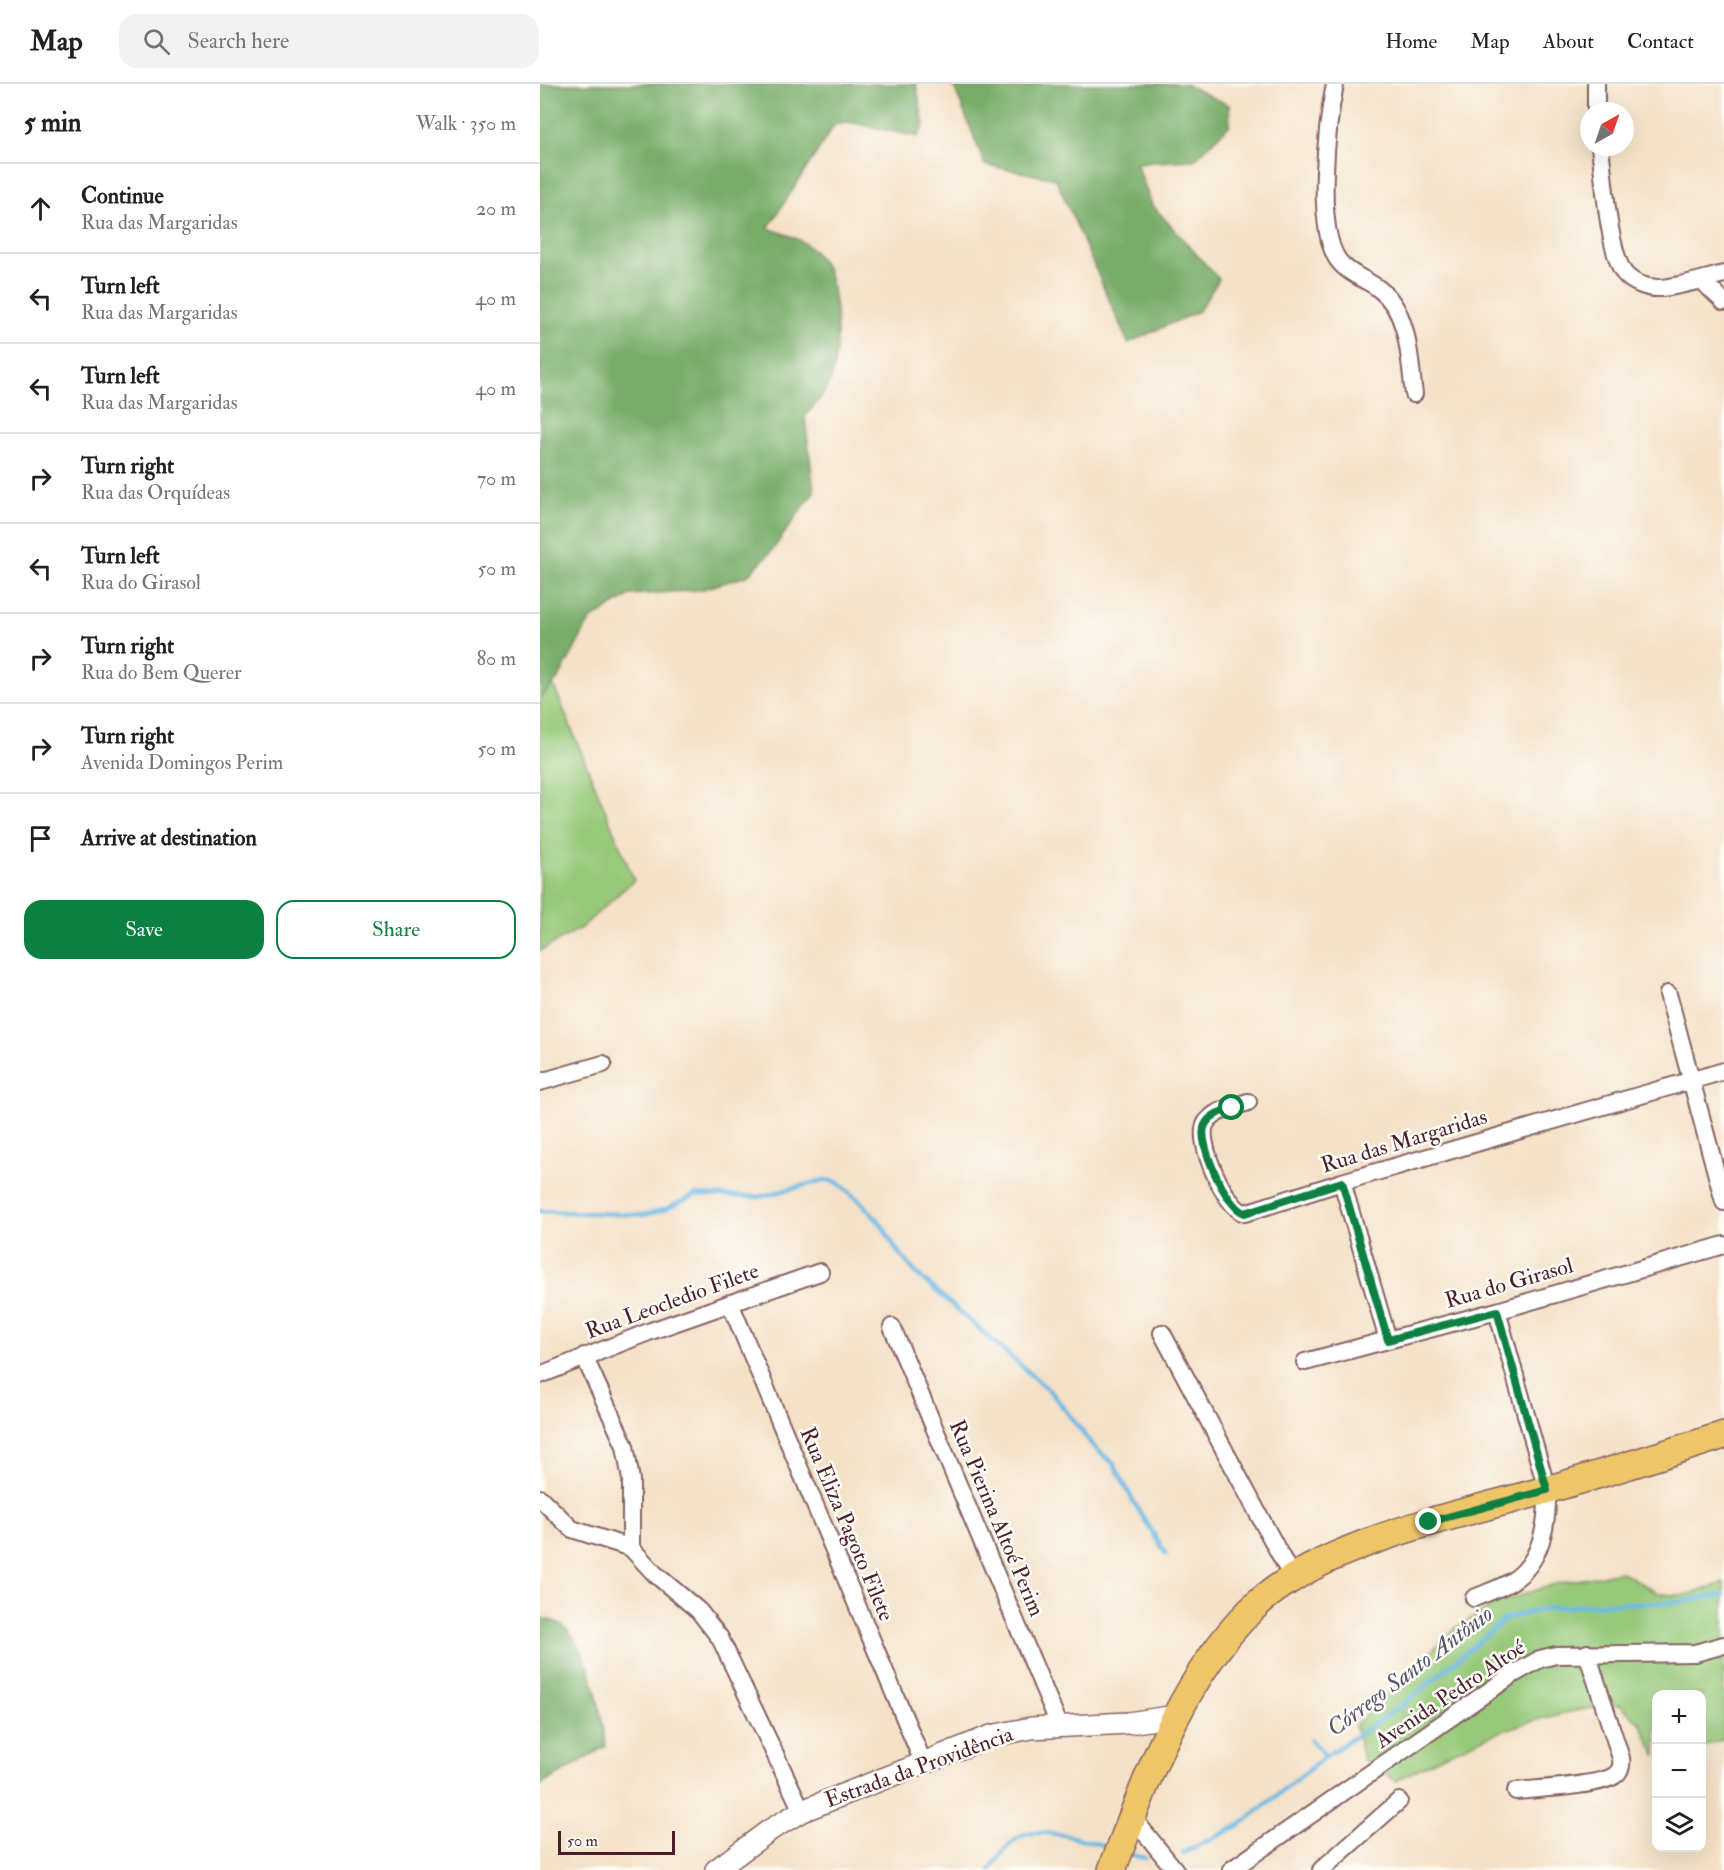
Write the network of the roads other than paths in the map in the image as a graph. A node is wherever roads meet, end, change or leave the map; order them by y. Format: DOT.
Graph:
graph roads {
  1 [pos="1335,84"];
  2 [pos="1596,84"];
  3 [pos="1596,102"];
  4 [pos="1601,156"];
  5 [pos="1724,274"];
  6 [pos="1701,280"];
  7 [pos="1724,302"];
  8 [pos="1414,394"];
  9 [pos="1668,994"];
  10 [pos="603,1064"];
  11 [pos="1724,1071"];
  12 [pos="1690,1079"];
  13 [pos="540,1082"];
  14 [pos="1248,1102"];
  15 [pos="1342,1182"];
  16 [pos="1724,1202"];
  17 [pos="1724,1245"];
  18 [pos="820,1272"];
  19 [pos="730,1303"];
  20 [pos="1497,1311"];
  21 [pos="892,1327"];
  22 [pos="1162,1333"];
  23 [pos="1388,1340"];
  24 [pos="584,1356"];
  25 [pos="1305,1362"];
  26 [pos="540,1375"];
  27 [pos="1724,1435"];
  28 [pos="1547,1490"];
  29 [pos="540,1498"];
  30 [pos="631,1548"];
  31 [pos="1293,1579"];
  32 [pos="1474,1598"];
  33 [pos="1724,1645"];
  34 [pos="1587,1653"];
  35 [pos="1176,1716"];
  36 [pos="1060,1727"];
  37 [pos="923,1762"];
  38 [pos="1515,1791"];
  39 [pos="1399,1801"];
  40 [pos="802,1811"];
  41 [pos="1128,1828"];
  42 [pos="1255,1864"];
  43 [pos="716,1870"];
  44 [pos="1112,1870"];
  45 [pos="1175,1870"];
  46 [pos="1231,1870"];
  47 [pos="1321,1870"];
  1 -- 8 [label="street"];
  2 -- 3 [label="street"];
  4 -- 6 [label="street"];
  5 -- 6 [label="street"];
  6 -- 7 [label="street"];
  9 -- 12 [label="street"];
  10 -- 13 [label="street"];
  11 -- 12 [label="street, Rua das Margaridas"];
  12 -- 15 [label="street, Rua das Margaridas"];
  12 -- 16 [label="street"];
  14 -- 15 [label="street, Rua das Margaridas"];
  15 -- 23 [label="street"];
  17 -- 20 [label="street, Rua do Girasol"];
  18 -- 19 [label="street, Rua Leocledio Filete"];
  19 -- 24 [label="street, Rua Leocledio Filete"];
  19 -- 37 [label="street, Rua Eliza Pagoto Filete"];
  20 -- 23 [label="street, Rua do Girasol"];
  20 -- 28 [label="street"];
  21 -- 36 [label="street, Rua Pierina Altoé Perim"];
  22 -- 31 [label="street"];
  23 -- 25 [label="street, Rua do Girasol"];
  24 -- 26 [label="street, Rua Leocledio Filete"];
  24 -- 30 [label="street"];
  27 -- 28 [label="main road"];
  28 -- 31 [label="main road"];
  28 -- 32 [label="street"];
  29 -- 30 [label="street"];
  30 -- 40 [label="street"];
  31 -- 35 [label="main road"];
  33 -- 34 [label="street, Avenida Pedro Altoé"];
  34 -- 38 [label="street"];
  34 -- 42 [label="street, Avenida Pedro Altoé"];
  35 -- 36 [label="street, Estrada da Providência"];
  35 -- 41 [label="main road"];
  36 -- 37 [label="street, Estrada da Providência"];
  37 -- 40 [label="street, Estrada da Providência"];
  39 -- 47 [label="street"];
  40 -- 43 [label="street, Estrada da Providência"];
  41 -- 44 [label="main road"];
  41 -- 45 [label="street"];
  42 -- 46 [label="street, Avenida Pedro Altoé"];
}
